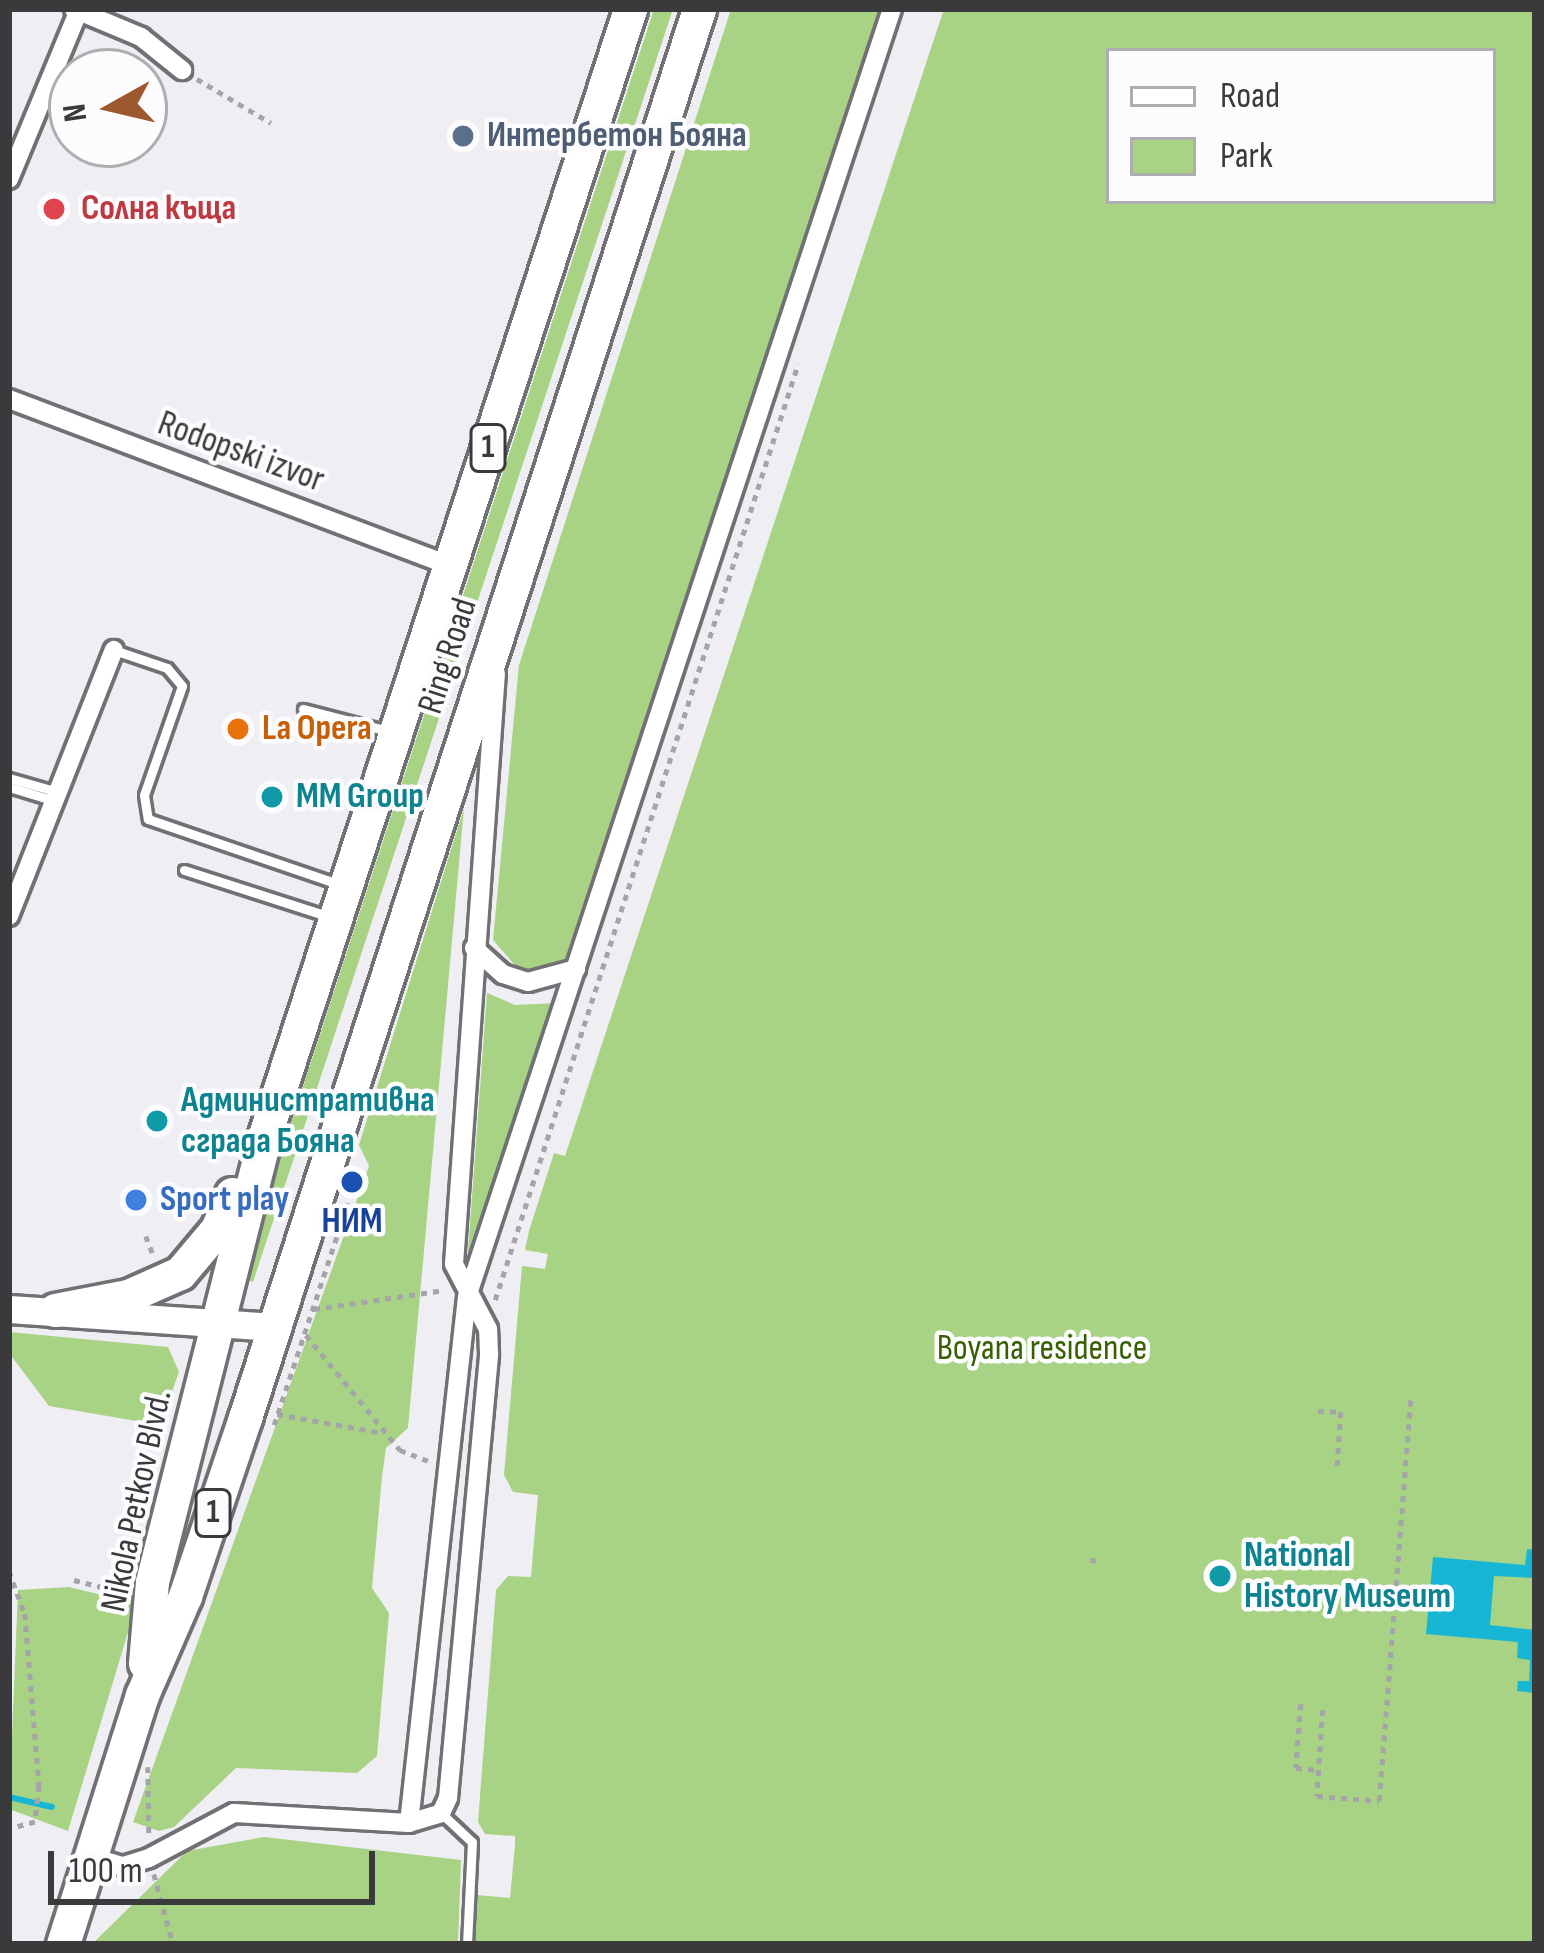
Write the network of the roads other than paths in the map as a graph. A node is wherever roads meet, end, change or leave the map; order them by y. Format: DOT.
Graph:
graph roads {
  1 [pos="630,9"];
  2 [pos="699,9"];
  3 [pos="892,9"];
  4 [pos="75,12"];
  5 [pos="182,70"];
  6 [pos="9,179"];
  7 [pos="9,399"];
  8 [pos="450,566"];
  9 [pos="501,621"];
  10 [pos="114,650"];
  11 [pos="303,709"];
  12 [pos="393,733"];
  13 [pos="9,782"];
  14 [pos="57,797"];
  15 [pos="184,870"];
  16 [pos="336,901"];
  17 [pos="9,916"];
  18 [pos="474,948"];
  19 [pos="576,969"];
  20 [pos="266,1135"];
  21 [pos="464,1292"];
  22 [pos="9,1309"];
  23 [pos="55,1310"];
  24 [pos="215,1325"];
  25 [pos="290,1331"];
  26 [pos="429,1630"];
  27 [pos="464,1634"];
  28 [pos="142,1695"];
  29 [pos="441,1813"];
  30 [pos="409,1823"];
  31 [pos="91,1857"];
  32 [pos="62,1944"];
  33 [pos="466,1944"];
  1 -- 8 [label="highway, Ring Road / 1"];
  2 -- 9 [label="highway, Ring Road / 1"];
  3 -- 19 [label="street"];
  4 -- 5 [label="street"];
  4 -- 6 [label="street"];
  7 -- 8 [label="street, Rodopski izvor"];
  8 -- 12 [label="highway, Ring Road / 1"];
  9 -- 18 [label="street"];
  9 -- 25 [label="highway, Ring Road / 1"];
  10 -- 14 [label="street"];
  10 -- 16 [label="lane"];
  11 -- 12 [label="lane"];
  12 -- 16 [label="highway, Ring Road / 1"];
  13 -- 14 [label="lane"];
  14 -- 17 [label="street"];
  15 -- 16 [label="lane"];
  16 -- 20 [label="highway, Ring Road / 1"];
  18 -- 19 [label="street"];
  18 -- 21 [label="street"];
  19 -- 21 [label="street"];
  20 -- 23 [label="highway"];
  20 -- 24 [label="highway, Ring Road / 1"];
  21 -- 26 [label="street"];
  21 -- 27 [label="street"];
  22 -- 23 [label="street"];
  23 -- 24 [label="street"];
  24 -- 25 [label="street"];
  24 -- 28 [label="highway, Nikola Petkov Blvd. / 1"];
  25 -- 28 [label="highway, Nikola Petkov Blvd. / 1"];
  26 -- 27 [label="street"];
  26 -- 30 [label="street"];
  27 -- 29 [label="street"];
  28 -- 31 [label="highway, Nikola Petkov Blvd. / 1"];
  29 -- 30 [label="street"];
  29 -- 33 [label="lane"];
  30 -- 31 [label="street"];
  31 -- 32 [label="highway, Nikola Petkov Blvd. / 1"];
}
